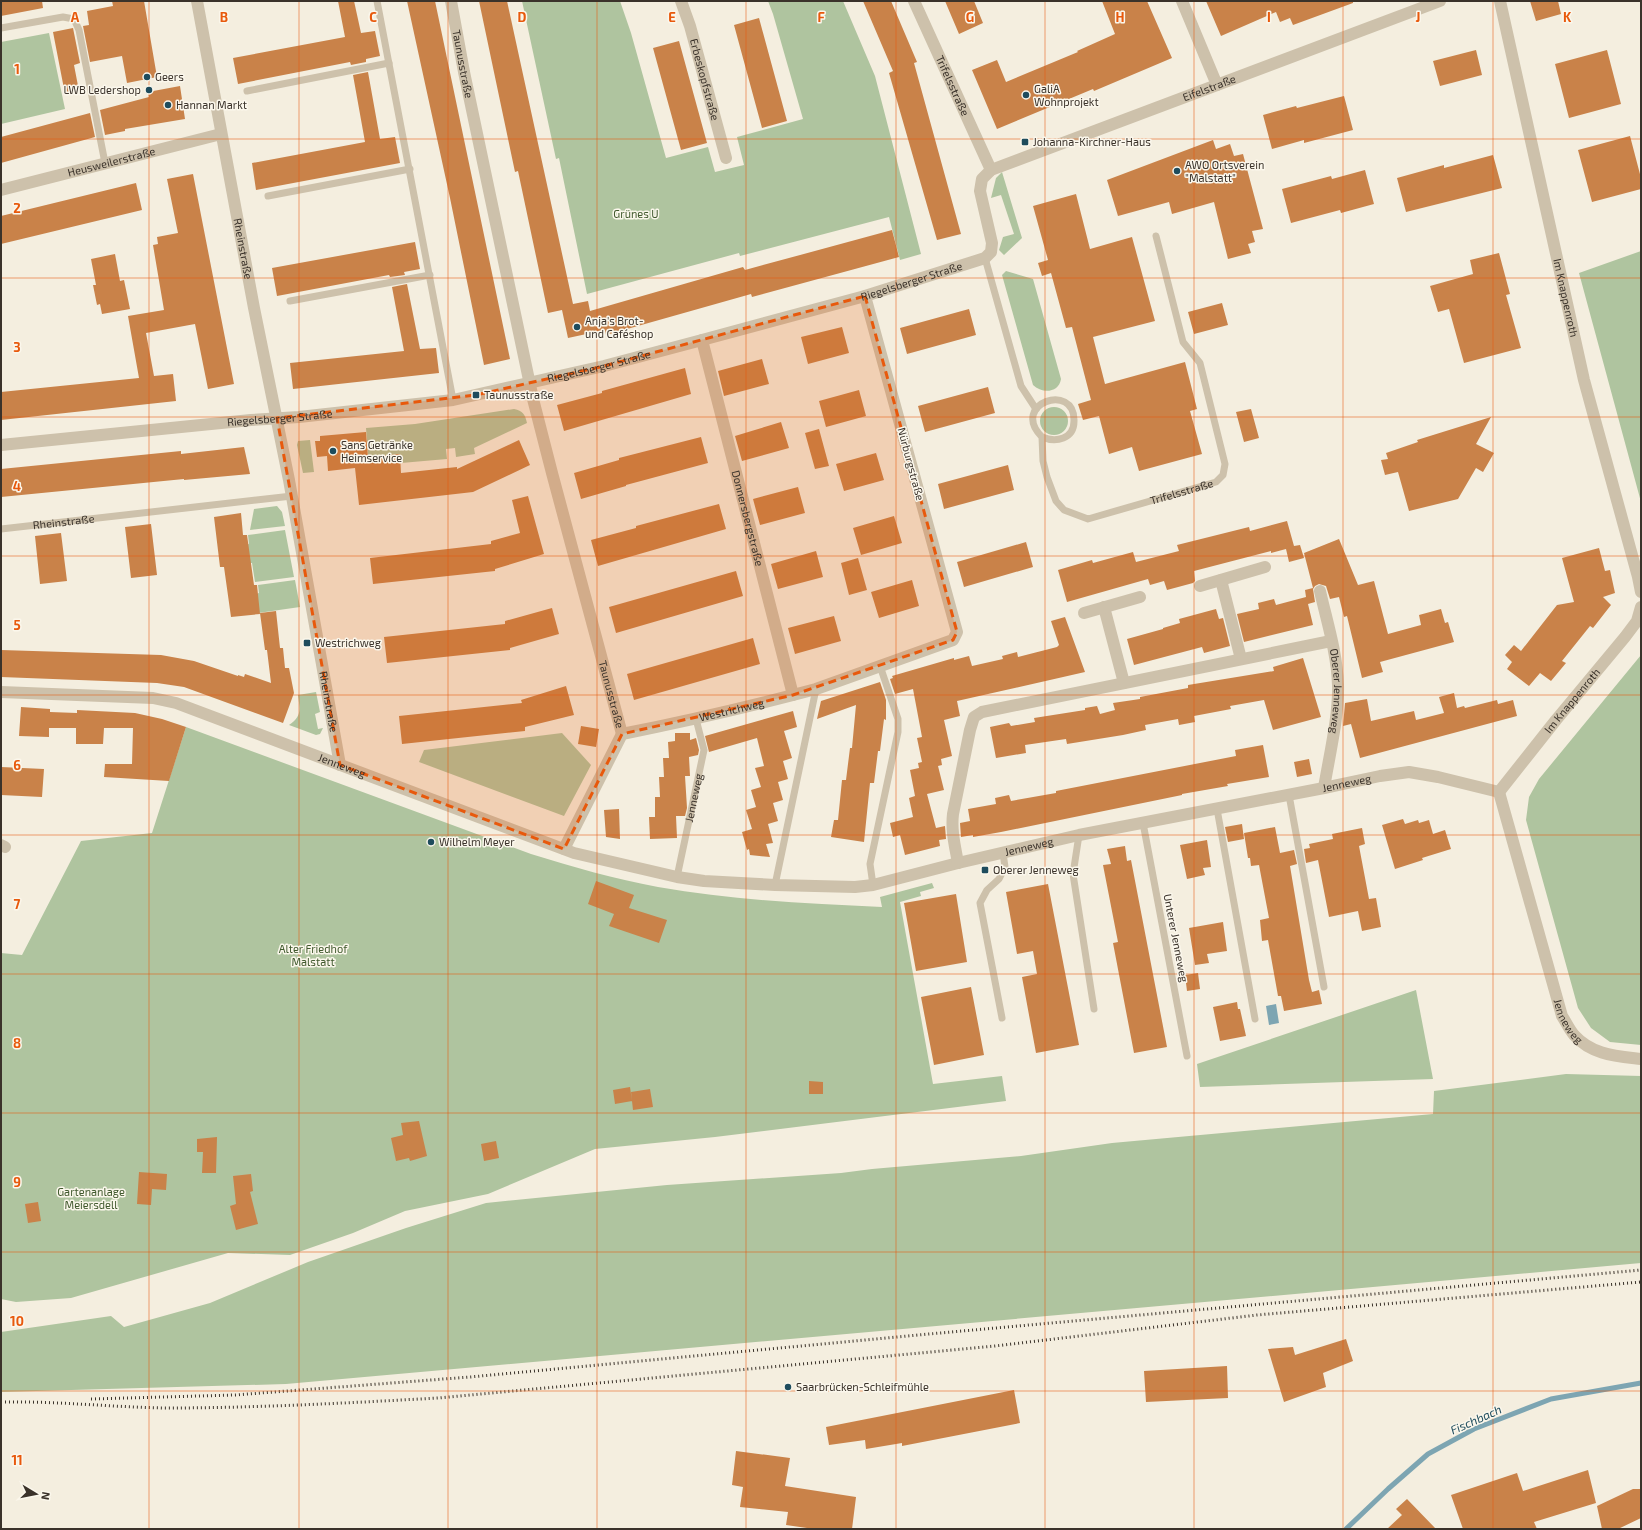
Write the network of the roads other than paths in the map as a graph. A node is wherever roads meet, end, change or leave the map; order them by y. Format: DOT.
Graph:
graph roads {
  1 [pos="197,1"];
  2 [pos="378,1"];
  3 [pos="451,1"];
  4 [pos="681,1"];
  5 [pos="914,1"];
  6 [pos="1182,1"];
  7 [pos="1440,1"];
  8 [pos="1500,1"];
  9 [pos="1,28"];
  10 [pos="389,63"];
  11 [pos="1217,85"];
  12 [pos="247,91"];
  13 [pos="221,134"];
  14 [pos="726,158"];
  15 [pos="105,163"];
  16 [pos="410,170"];
  17 [pos="991,170"];
  18 [pos="1,190"];
  19 [pos="268,196"];
  20 [pos="1156,236"];
  21 [pos="985,258"];
  22 [pos="430,275"];
  23 [pos="865,296"];
  24 [pos="290,301"];
  25 [pos="702,340"];
  26 [pos="530,382"];
  27 [pos="453,400"];
  28 [pos="1036,409"];
  29 [pos="277,418"];
  30 [pos="1042,437"];
  31 [pos="1,445"];
  32 [pos="292,496"];
  33 [pos="1,529"];
  34 [pos="1265,567"];
  35 [pos="1221,580"];
  36 [pos="1200,586"];
  37 [pos="1320,591"];
  38 [pos="1641,592"];
  39 [pos="1140,596"];
  40 [pos="1641,606"];
  41 [pos="1104,607"];
  42 [pos="1084,613"];
  43 [pos="957,632"];
  44 [pos="1331,641"];
  45 [pos="1241,659"];
  46 [pos="880,666"];
  47 [pos="1124,683"];
  48 [pos="816,689"];
  49 [pos="1,692"];
  50 [pos="794,695"];
  51 [pos="696,719"];
  52 [pos="622,734"];
  53 [pos="340,765"];
  54 [pos="1324,788"];
  55 [pos="1499,792"];
  56 [pos="1289,795"];
  57 [pos="1217,809"];
  58 [pos="1143,823"];
  59 [pos="1079,835"];
  60 [pos="564,849"];
  61 [pos="1003,853"];
  62 [pos="958,863"];
  63 [pos="677,876"];
  64 [pos="775,885"];
  65 [pos="873,885"];
  66 [pos="1324,988"];
  67 [pos="1094,1009"];
  68 [pos="1002,1018"];
  69 [pos="1254,1019"];
  70 [pos="1187,1056"];
  71 [pos="1641,1058"];
  1 -- 13 [label="street, Rheinstraße"];
  2 -- 10 [label="lane"];
  3 -- 26 [label="street, Taunusstraße"];
  4 -- 14 [label="street, Erbeskopfstraße"];
  5 -- 17 [label="street, Trifelsstraße"];
  6 -- 11 [label="street"];
  7 -- 11 [label="street, Eifelstraße"];
  8 -- 38 [label="street, Im Knappenroth"];
  9 -- 15 [label="lane"];
  10 -- 12 [label="lane"];
  10 -- 16 [label="lane"];
  11 -- 17 [label="street, Eifelstraße"];
  13 -- 15 [label="street, Heusweilerstraße"];
  13 -- 29 [label="street, Rheinstraße"];
  15 -- 18 [label="street, Heusweilerstraße"];
  16 -- 19 [label="lane"];
  16 -- 22 [label="lane"];
  17 -- 21 [label="street, Eifelstraße"];
  20 -- 30 [label="lane, Trifelsstraße"];
  21 -- 23 [label="street, Riegelsberger Straße"];
  21 -- 28 [label="lane"];
  22 -- 24 [label="lane"];
  22 -- 27 [label="lane"];
  23 -- 25 [label="street, Riegelsberger Straße"];
  23 -- 43 [label="street, Nürburgstraße"];
  25 -- 26 [label="street, Riegelsberger Straße"];
  25 -- 50 [label="street, Donnersbergstraße"];
  26 -- 27 [label="street, Riegelsberger Straße"];
  26 -- 52 [label="street, Taunusstraße"];
  27 -- 29 [label="street, Riegelsberger Straße"];
  28 -- 30 [label="lane, Trifelsstraße"];
  28 -- 30 [label="lane"];
  29 -- 31 [label="street, Riegelsberger Straße"];
  29 -- 32 [label="street, Rheinstraße"];
  32 -- 33 [label="lane, Rheinstraße"];
  32 -- 53 [label="street, Rheinstraße"];
  34 -- 35 [label="street"];
  35 -- 36 [label="street"];
  35 -- 45 [label="street"];
  37 -- 44 [label="street, Oberer Jenneweg"];
  39 -- 41 [label="street"];
  40 -- 55 [label="street, Im Knappenroth"];
  41 -- 42 [label="street"];
  41 -- 47 [label="street"];
  43 -- 46 [label="street, Westrichweg"];
  44 -- 45 [label="street, Oberer Jenneweg"];
  44 -- 54 [label="street, Oberer Jenneweg"];
  45 -- 47 [label="street, Oberer Jenneweg"];
  46 -- 48 [label="street, Westrichweg"];
  46 -- 65 [label="lane"];
  47 -- 62 [label="street, Oberer Jenneweg"];
  48 -- 50 [label="street, Westrichweg"];
  48 -- 64 [label="lane"];
  49 -- 53 [label="street, Jenneweg"];
  50 -- 51 [label="street, Westrichweg"];
  51 -- 52 [label="street, Westrichweg"];
  51 -- 63 [label="lane, Jenneweg"];
  52 -- 60 [label="street"];
  53 -- 60 [label="street, Jenneweg"];
  54 -- 55 [label="street, Jenneweg"];
  54 -- 56 [label="street, Jenneweg"];
  55 -- 71 [label="street, Jenneweg"];
  56 -- 57 [label="street, Jenneweg"];
  56 -- 66 [label="lane"];
  57 -- 58 [label="street, Jenneweg"];
  57 -- 69 [label="lane"];
  58 -- 59 [label="street, Jenneweg"];
  58 -- 70 [label="lane, Unterer Jenneweg"];
  59 -- 61 [label="street, Jenneweg"];
  59 -- 67 [label="lane"];
  60 -- 63 [label="street, Jenneweg"];
  61 -- 62 [label="street, Jenneweg"];
  61 -- 68 [label="lane"];
  62 -- 65 [label="street, Jenneweg"];
  63 -- 64 [label="street, Jenneweg"];
  64 -- 65 [label="street, Jenneweg"];
}
